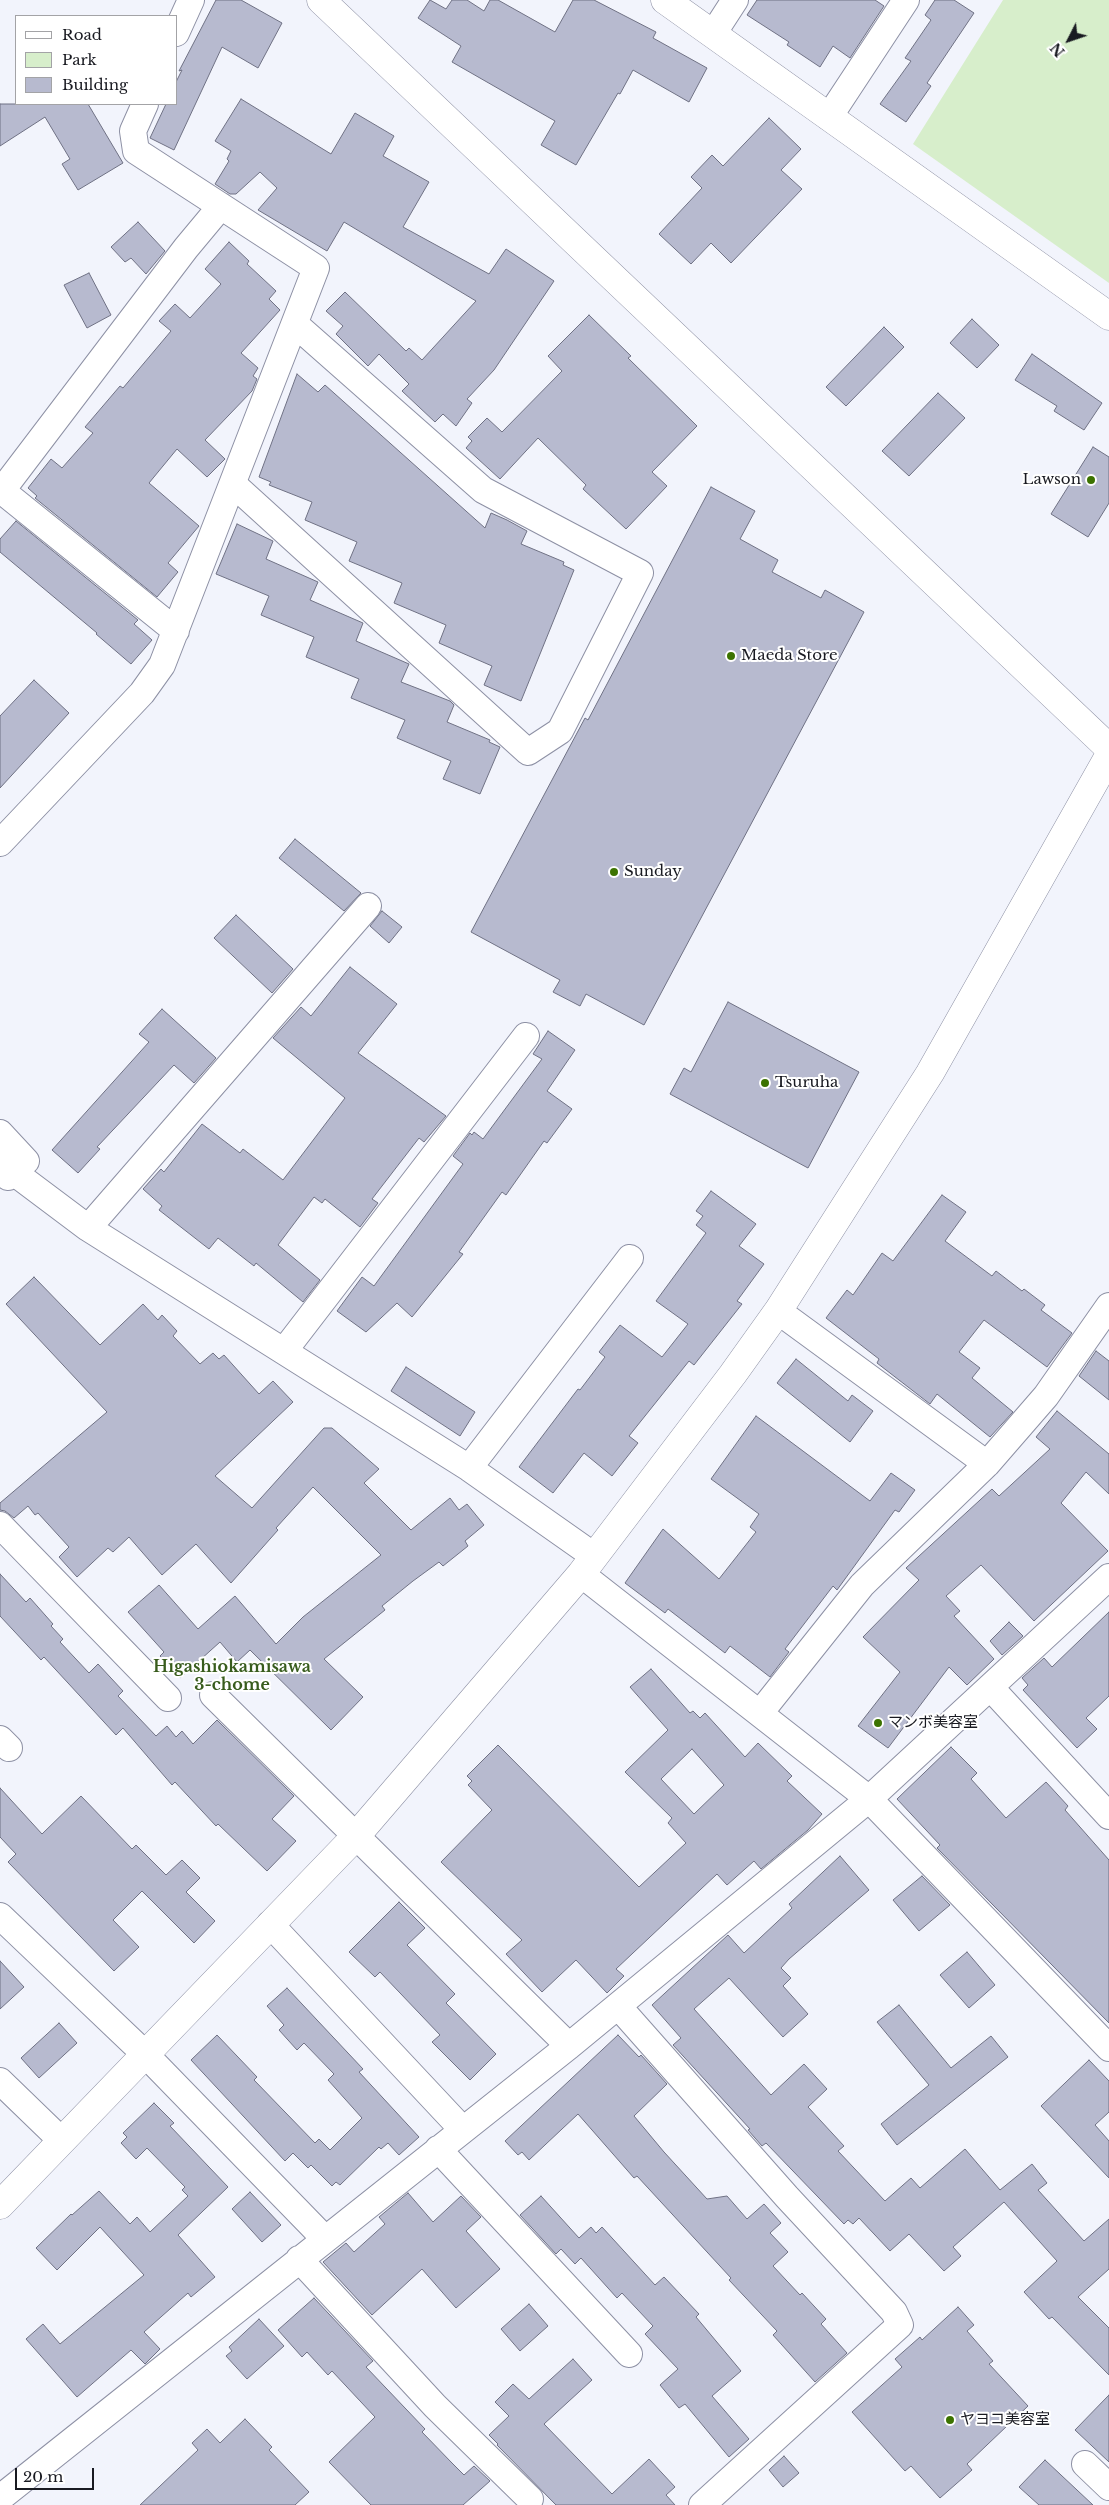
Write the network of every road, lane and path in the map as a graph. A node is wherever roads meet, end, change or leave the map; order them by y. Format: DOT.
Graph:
graph roads {
  1 [pos="191,0"];
  2 [pos="322,0"];
  3 [pos="664,0"];
  4 [pos="735,0"];
  5 [pos="906,0"];
  6 [pos="178,29"];
  7 [pos="713,34"];
  8 [pos="145,105"];
  9 [pos="829,117"];
  10 [pos="221,206"];
  11 [pos="1109,316"];
  12 [pos="296,325"];
  13 [pos="233,484"];
  14 [pos="1,492"];
  15 [pos="176,630"];
  16 [pos="1109,748"];
  17 [pos="1109,756"];
  18 [pos="0,843"];
  19 [pos="368,906"];
  20 [pos="526,1036"];
  21 [pos="0,1133"];
  22 [pos="5,1173"];
  23 [pos="88,1228"];
  24 [pos="630,1258"];
  25 [pos="1109,1306"];
  26 [pos="778,1311"];
  27 [pos="284,1351"];
  28 [pos="987,1464"];
  29 [pos="469,1468"];
  30 [pos="0,1525"];
  31 [pos="588,1565"];
  32 [pos="1109,1577"];
  33 [pos="990,1687"];
  34 [pos="213,1695"];
  35 [pos="168,1698"];
  36 [pos="760,1714"];
  37 [pos="869,1799"];
  38 [pos="1109,1816"];
  39 [pos="356,1836"];
  40 [pos="0,1916"];
  41 [pos="270,1924"];
  42 [pos="618,2006"];
  43 [pos="569,2046"];
  44 [pos="1109,2048"];
  45 [pos="144,2054"];
  46 [pos="0,2081"];
  47 [pos="463,2130"];
  48 [pos="61,2140"];
  49 [pos="438,2149"];
  50 [pos="0,2205"];
  51 [pos="325,2239"];
  52 [pos="299,2260"];
  53 [pos="629,2354"];
  54 [pos="1084,2464"];
  55 [pos="1109,2487"];
  56 [pos="0,2498"];
  57 [pos="530,2499"];
  58 [pos="702,2505"];
  1 -- 6 [label="street"];
  2 -- 16 [label="street"];
  3 -- 7 [label="street"];
  4 -- 7 [label="street"];
  5 -- 9 [label="street"];
  7 -- 9 [label="street"];
  8 -- 10 [label="street"];
  9 -- 11 [label="street"];
  10 -- 12 [label="street"];
  10 -- 14 [label="street"];
  12 -- 13 [label="street"];
  12 -- 13 [label="street"];
  13 -- 15 [label="street"];
  14 -- 15 [label="street"];
  15 -- 18 [label="street"];
  17 -- 26 [label="street"];
  19 -- 23 [label="street"];
  20 -- 27 [label="street"];
  21 -- 22 [label="street"];
  22 -- 23 [label="street"];
  23 -- 27 [label="street"];
  24 -- 29 [label="street"];
  25 -- 28 [label="street"];
  26 -- 28 [label="street"];
  26 -- 31 [label="street"];
  27 -- 29 [label="street"];
  28 -- 36 [label="street"];
  29 -- 31 [label="street"];
  30 -- 35 [label="street"];
  31 -- 36 [label="street"];
  31 -- 39 [label="street"];
  32 -- 33 [label="street"];
  33 -- 37 [label="street"];
  33 -- 38 [label="street"];
  34 -- 39 [label="street"];
  36 -- 37 [label="street"];
  37 -- 42 [label="street"];
  37 -- 44 [label="street"];
  39 -- 41 [label="street"];
  39 -- 43 [label="street"];
  40 -- 45 [label="street"];
  41 -- 45 [label="street"];
  41 -- 47 [label="street"];
  42 -- 43 [label="street"];
  42 -- 58 [label="street"];
  43 -- 47 [label="street"];
  45 -- 48 [label="street"];
  45 -- 51 [label="street"];
  46 -- 48 [label="street"];
  47 -- 49 [label="street"];
  48 -- 50 [label="street"];
  49 -- 51 [label="street"];
  49 -- 53 [label="street"];
  51 -- 52 [label="street"];
  52 -- 56 [label="street"];
  52 -- 57 [label="street"];
  54 -- 55 [label="street"];
}
